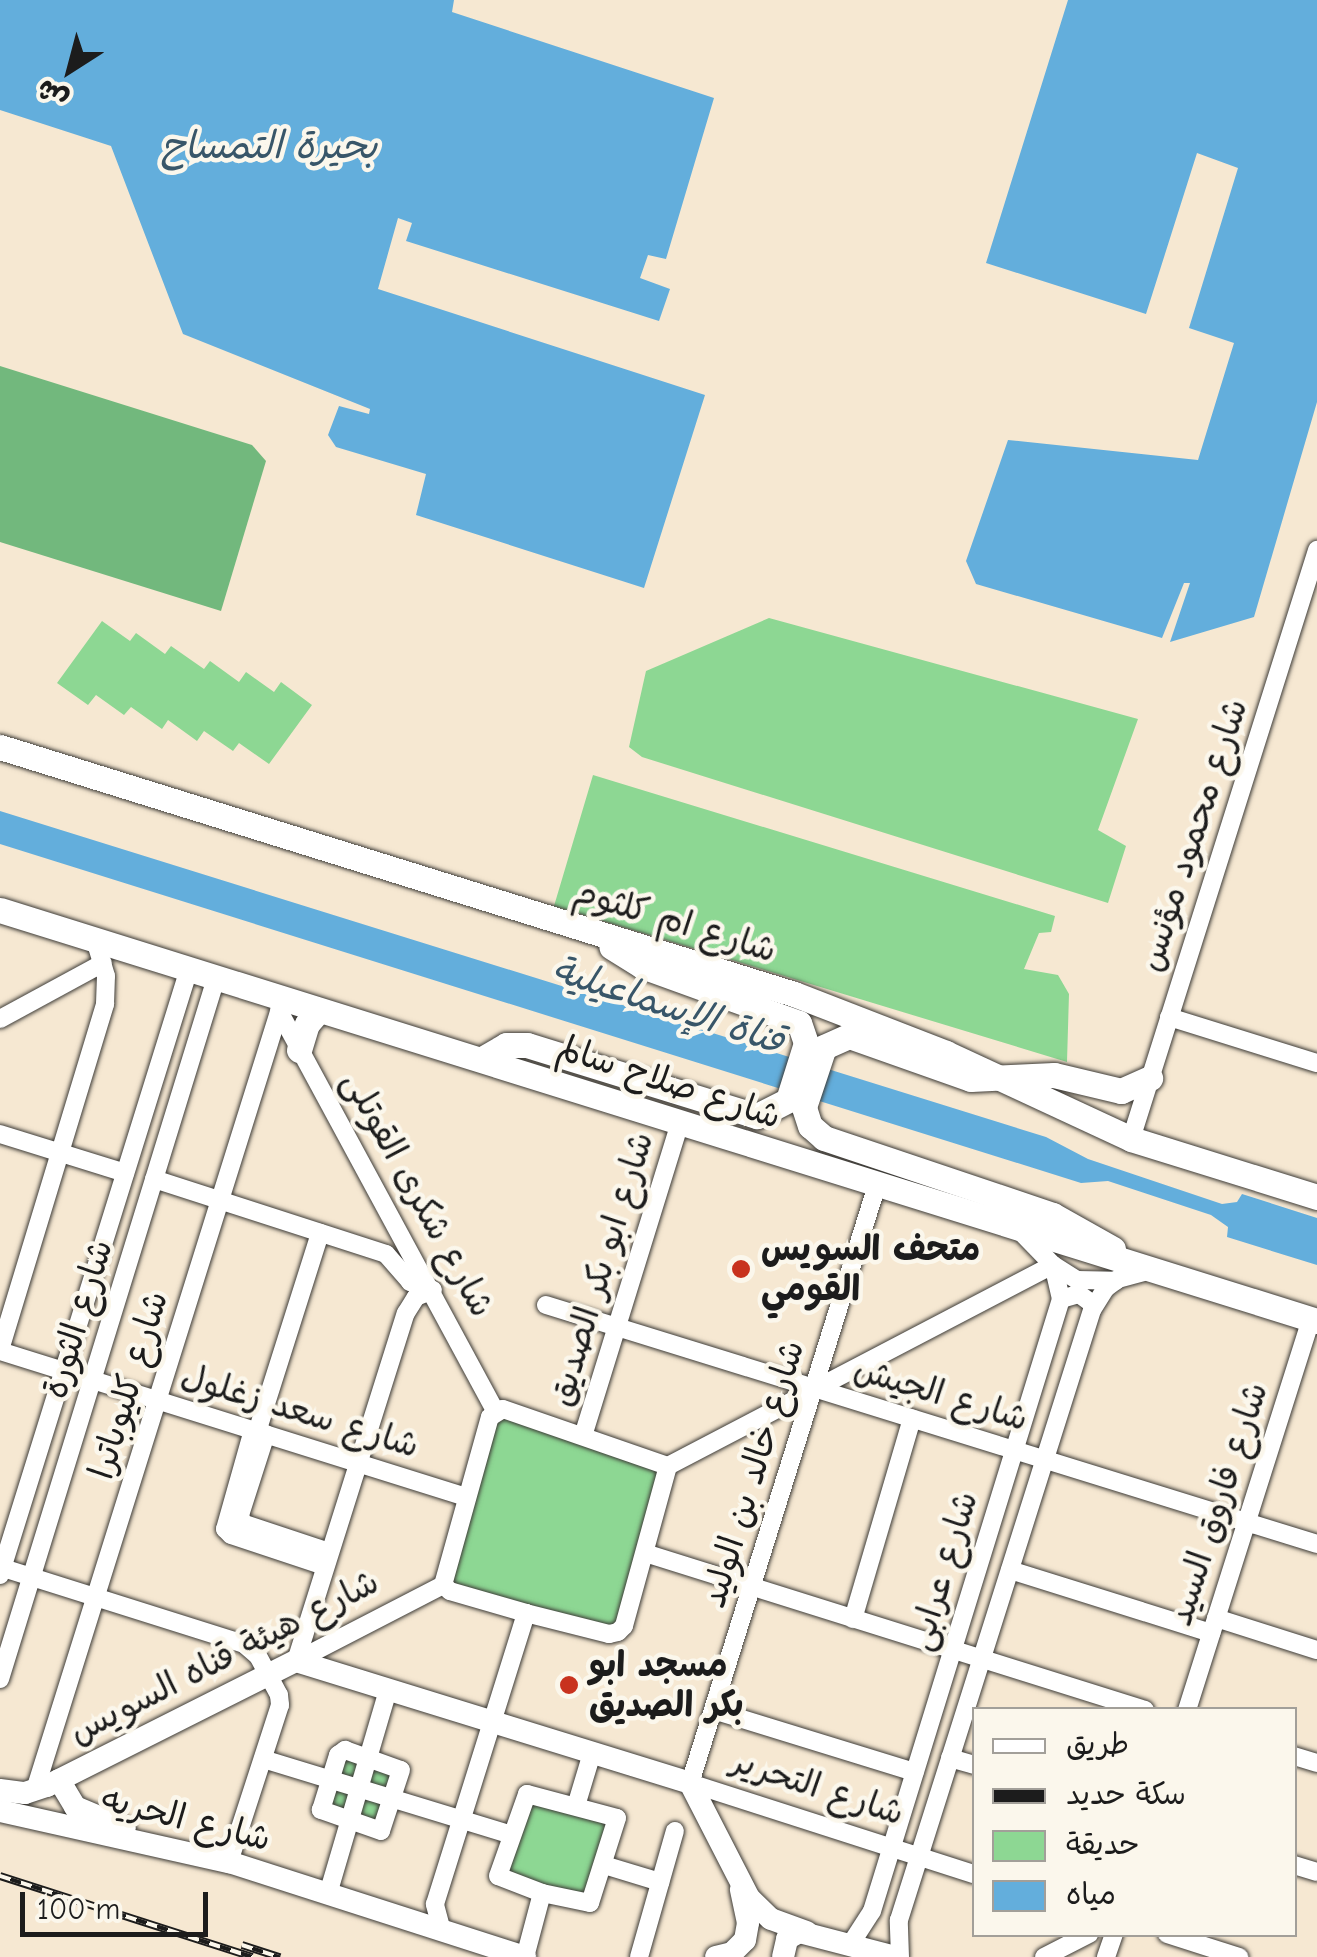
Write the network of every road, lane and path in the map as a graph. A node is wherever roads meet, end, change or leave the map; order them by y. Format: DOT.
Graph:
graph roads {
  1 [pos="1317,550"];
  2 [pos="0,746"];
  3 [pos="0,910"];
  4 [pos="597,933"];
  5 [pos="99,952"];
  6 [pos="189,969"];
  7 [pos="216,978"];
  8 [pos="180,999"];
  9 [pos="281,1005"];
  10 [pos="208,1006"];
  11 [pos="319,1010"];
  12 [pos="1,1017"];
  13 [pos="1169,1017"];
  14 [pos="815,1045"];
  15 [pos="299,1050"];
  16 [pos="482,1060"];
  17 [pos="1317,1062"];
  18 [pos="1002,1078"];
  19 [pos="1150,1078"];
  20 [pos="796,1103"];
  21 [pos="680,1122"];
  22 [pos="0,1134"];
  23 [pos="1130,1139"];
  24 [pos="60,1153"];
  25 [pos="125,1173"];
  26 [pos="154,1179"];
  27 [pos="877,1185"];
  28 [pos="1317,1197"];
  29 [pos="220,1200"];
  30 [pos="1014,1226"];
  31 [pos="320,1233"];
  32 [pos="1053,1265"];
  33 [pos="1134,1271"];
  34 [pos="433,1290"];
  35 [pos="1062,1300"];
  36 [pos="546,1305"];
  37 [pos="1094,1305"];
  38 [pos="1314,1320"];
  39 [pos="617,1328"];
  40 [pos="0,1350"];
  41 [pos="64,1371"];
  42 [pos="94,1380"];
  43 [pos="814,1389"];
  44 [pos="159,1401"];
  45 [pos="496,1410"];
  46 [pos="912,1418"];
  47 [pos="259,1432"];
  48 [pos="583,1436"];
  49 [pos="1015,1450"];
  50 [pos="1045,1460"];
  51 [pos="356,1462"];
  52 [pos="668,1466"];
  53 [pos="466,1497"];
  54 [pos="1244,1521"];
  55 [pos="1317,1544"];
  56 [pos="645,1553"];
  57 [pos="327,1559"];
  58 [pos="1,1570"];
  59 [pos="1010,1570"];
  60 [pos="32,1577"];
  61 [pos="443,1585"];
  62 [pos="752,1587"];
  63 [pos="96,1598"];
  64 [pos="526,1613"];
  65 [pos="854,1619"];
  66 [pos="1214,1626"];
  67 [pos="953,1650"];
  68 [pos="1317,1650"];
  69 [pos="982,1659"];
  70 [pos="296,1661"];
  71 [pos="269,1674"];
  72 [pos="0,1679"];
  73 [pos="388,1690"];
  74 [pos="1135,1707"];
  75 [pos="1187,1707"];
  76 [pos="713,1710"];
  77 [pos="493,1722"];
  78 [pos="592,1754"];
  79 [pos="368,1757"];
  80 [pos="950,1758"];
  81 [pos="263,1759"];
  82 [pos="972,1765"];
  83 [pos="915,1772"];
  84 [pos="59,1780"];
  85 [pos="329,1780"];
  86 [pos="690,1783"];
  87 [pos="358,1789"];
  88 [pos="0,1790"];
  89 [pos="35,1790"];
  90 [pos="393,1799"];
  91 [pos="576,1806"];
  92 [pos="0,1811"];
  93 [pos="462,1821"];
  94 [pos="349,1822"];
  95 [pos="675,1831"];
  96 [pos="511,1835"];
  97 [pos="172,1846"];
  98 [pos="892,1847"];
  99 [pos="920,1857"];
  100 [pos="230,1862"];
  101 [pos="604,1865"];
  102 [pos="972,1873"];
  103 [pos="660,1882"];
  104 [pos="740,1885"];
  105 [pos="328,1894"];
  106 [pos="542,1894"];
  107 [pos="442,1930"];
  108 [pos="806,1932"];
  109 [pos="1084,1937"];
  110 [pos="1175,1937"];
  111 [pos="850,1945"];
  112 [pos="1219,1954"];
  113 [pos="525,1957"];
  114 [pos="638,1957"];
  115 [pos="716,1957"];
  116 [pos="784,1957"];
  117 [pos="898,1957"];
  118 [pos="1044,1957"];
  119 [pos="1239,1957"];
  1 -- 13 [label="street, شارع محمود مؤنس"];
  2 -- 4 [label="highway, شارع ام كلثوم"];
  3 -- 5 [label="highway, شارع صلاح سالم"];
  4 -- 14 [label="highway"];
  4 -- 18 [label="highway, شارع ام كلثوم"];
  5 -- 6 [label="highway, شارع صلاح سالم"];
  5 -- 12 [label="street"];
  5 -- 24 [label="street"];
  6 -- 7 [label="highway, شارع صلاح سالم"];
  6 -- 8 [label="street, شارع الثورة"];
  7 -- 9 [label="highway, شارع صلاح سالم"];
  7 -- 10 [label="street, شارع الثورة"];
  8 -- 10 [label="street"];
  8 -- 25 [label="street, شارع الثورة"];
  9 -- 11 [label="highway, شارع صلاح سالم"];
  9 -- 15 [label="street, شارع شكرى القوتلى"];
  9 -- 29 [label="street, شارع كليوباترا"];
  10 -- 26 [label="street, شارع الثورة"];
  11 -- 15 [label="highway"];
  11 -- 16 [label="highway, شارع صلاح سالم"];
  13 -- 17 [label="street"];
  13 -- 19 [label="street, شارع محمود مؤنس"];
  14 -- 18 [label="highway"];
  14 -- 20 [label="highway"];
  15 -- 34 [label="street, شارع شكرى القوتلى"];
  16 -- 20 [label="highway"];
  16 -- 21 [label="highway, شارع صلاح سالم"];
  18 -- 19 [label="highway"];
  18 -- 23 [label="highway, شارع ام كلثوم"];
  19 -- 23 [label="street, شارع محمود مؤنس"];
  20 -- 33 [label="highway"];
  21 -- 27 [label="highway, شارع صلاح سالم"];
  21 -- 39 [label="street, شارع ابو بكر الصديق"];
  22 -- 24 [label="street"];
  23 -- 28 [label="highway, شارع ام كلثوم"];
  24 -- 25 [label="street"];
  24 -- 40 [label="street"];
  25 -- 41 [label="street, شارع الثورة"];
  26 -- 29 [label="street"];
  26 -- 42 [label="street, شارع الثورة"];
  27 -- 30 [label="highway, شارع صلاح سالم"];
  27 -- 43 [label="street, شارع خالد بن الوليد"];
  29 -- 31 [label="street"];
  29 -- 44 [label="street, شارع كليوباترا"];
  30 -- 32 [label="street"];
  30 -- 33 [label="highway, شارع صلاح سالم"];
  31 -- 34 [label="street"];
  31 -- 47 [label="street"];
  32 -- 33 [label="street"];
  32 -- 35 [label="street"];
  32 -- 43 [label="street"];
  33 -- 37 [label="street, شارع عرابى"];
  33 -- 38 [label="highway, شارع صلاح سالم"];
  34 -- 45 [label="street, شارع شكرى القوتلى"];
  34 -- 51 [label="street"];
  35 -- 37 [label="street"];
  35 -- 49 [label="street, شارع عرابى"];
  36 -- 39 [label="street, شارع الجيش"];
  37 -- 50 [label="street, شارع عرابى"];
  38 -- 54 [label="street, شارع فاروق السيد"];
  39 -- 43 [label="street, شارع الجيش"];
  39 -- 48 [label="street, شارع ابو بكر الصديق"];
  40 -- 41 [label="street, شارع سعد زغلول"];
  41 -- 42 [label="street, شارع سعد زغلول"];
  41 -- 58 [label="street, شارع الثورة"];
  42 -- 44 [label="street, شارع سعد زغلول"];
  42 -- 60 [label="street, شارع الثورة"];
  43 -- 46 [label="street, شارع الجيش"];
  43 -- 52 [label="street"];
  43 -- 62 [label="street, شارع خالد بن الوليد"];
  44 -- 47 [label="street, شارع سعد زغلول"];
  44 -- 63 [label="street, شارع كليوباترا"];
  45 -- 48 [label="street"];
  45 -- 53 [label="street"];
  46 -- 49 [label="street, شارع الجيش"];
  46 -- 65 [label="street"];
  47 -- 51 [label="street, شارع سعد زغلول"];
  47 -- 57 [label="street"];
  48 -- 52 [label="street"];
  49 -- 50 [label="street, شارع الجيش"];
  49 -- 67 [label="street, شارع عرابى"];
  50 -- 54 [label="street, شارع الجيش"];
  50 -- 59 [label="street, شارع عرابى"];
  51 -- 53 [label="street, شارع سعد زغلول"];
  51 -- 57 [label="street"];
  52 -- 56 [label="street"];
  53 -- 61 [label="street"];
  54 -- 55 [label="street, شارع الجيش"];
  54 -- 66 [label="street, شارع فاروق السيد"];
  56 -- 62 [label="street"];
  56 -- 64 [label="street"];
  57 -- 70 [label="street"];
  58 -- 60 [label="street"];
  59 -- 66 [label="street"];
  59 -- 69 [label="street, شارع عرابى"];
  60 -- 63 [label="street"];
  60 -- 72 [label="street, شارع الثورة"];
  61 -- 64 [label="street"];
  61 -- 70 [label="street, شارع هيئة قناه السويس"];
  62 -- 65 [label="street"];
  62 -- 76 [label="street, شارع خالد بن الوليد"];
  63 -- 71 [label="street"];
  63 -- 89 [label="street, شارع كليوباترا"];
  64 -- 77 [label="street"];
  65 -- 67 [label="street"];
  66 -- 68 [label="street"];
  66 -- 75 [label="street, شارع فاروق السيد"];
  67 -- 69 [label="street"];
  67 -- 83 [label="street, شارع عرابى"];
  69 -- 74 [label="street"];
  69 -- 80 [label="street, شارع عرابى"];
  70 -- 71 [label="main road, شارع هيئة قناه السويس"];
  70 -- 73 [label="main road, شارع التحرير"];
  71 -- 81 [label="street"];
  71 -- 84 [label="main road, شارع هيئة قناه السويس"];
  73 -- 77 [label="main road, شارع التحرير"];
  73 -- 79 [label="street"];
  76 -- 83 [label="street"];
  76 -- 86 [label="street, شارع خالد بن الوليد"];
  77 -- 78 [label="main road, شارع التحرير"];
  77 -- 93 [label="street"];
  78 -- 86 [label="main road, شارع التحرير"];
  78 -- 91 [label="street"];
  79 -- 85 [label="street"];
  79 -- 87 [label="street"];
  79 -- 90 [label="street"];
  80 -- 82 [label="street"];
  80 -- 99 [label="street, شارع عرابى"];
  81 -- 85 [label="street"];
  81 -- 100 [label="street"];
  83 -- 98 [label="street, شارع عرابى"];
  84 -- 89 [label="main road, شارع هيئة قناه السويس"];
  84 -- 97 [label="main road"];
  85 -- 87 [label="street"];
  85 -- 94 [label="street"];
  86 -- 98 [label="street, شارع التحرير"];
  86 -- 104 [label="main road"];
  87 -- 90 [label="street"];
  87 -- 94 [label="street"];
  88 -- 89 [label="main road"];
  90 -- 93 [label="street"];
  90 -- 94 [label="street"];
  91 -- 96 [label="street"];
  91 -- 101 [label="street"];
  92 -- 97 [label="main road, شارع الحريه"];
  93 -- 96 [label="street"];
  93 -- 107 [label="street"];
  94 -- 105 [label="street"];
  95 -- 103 [label="street"];
  96 -- 106 [label="street"];
  97 -- 100 [label="main road, شارع الحريه"];
  98 -- 99 [label="street, شارع التحرير"];
  98 -- 111 [label="street, شارع عرابى"];
  99 -- 102 [label="street, شارع التحرير"];
  99 -- 117 [label="street, شارع عرابى"];
  100 -- 105 [label="main road, شارع الحريه"];
  101 -- 103 [label="street"];
  101 -- 106 [label="street"];
  103 -- 114 [label="street"];
  104 -- 108 [label="main road"];
  104 -- 115 [label="main road"];
  105 -- 107 [label="main road, شارع الحريه"];
  106 -- 113 [label="street"];
  107 -- 113 [label="main road, شارع الحريه"];
  108 -- 111 [label="main road"];
  108 -- 116 [label="main road"];
  109 -- 118 [label="street"];
  110 -- 112 [label="street"];
  111 -- 117 [label="main road"];
  112 -- 119 [label="street"];
}
